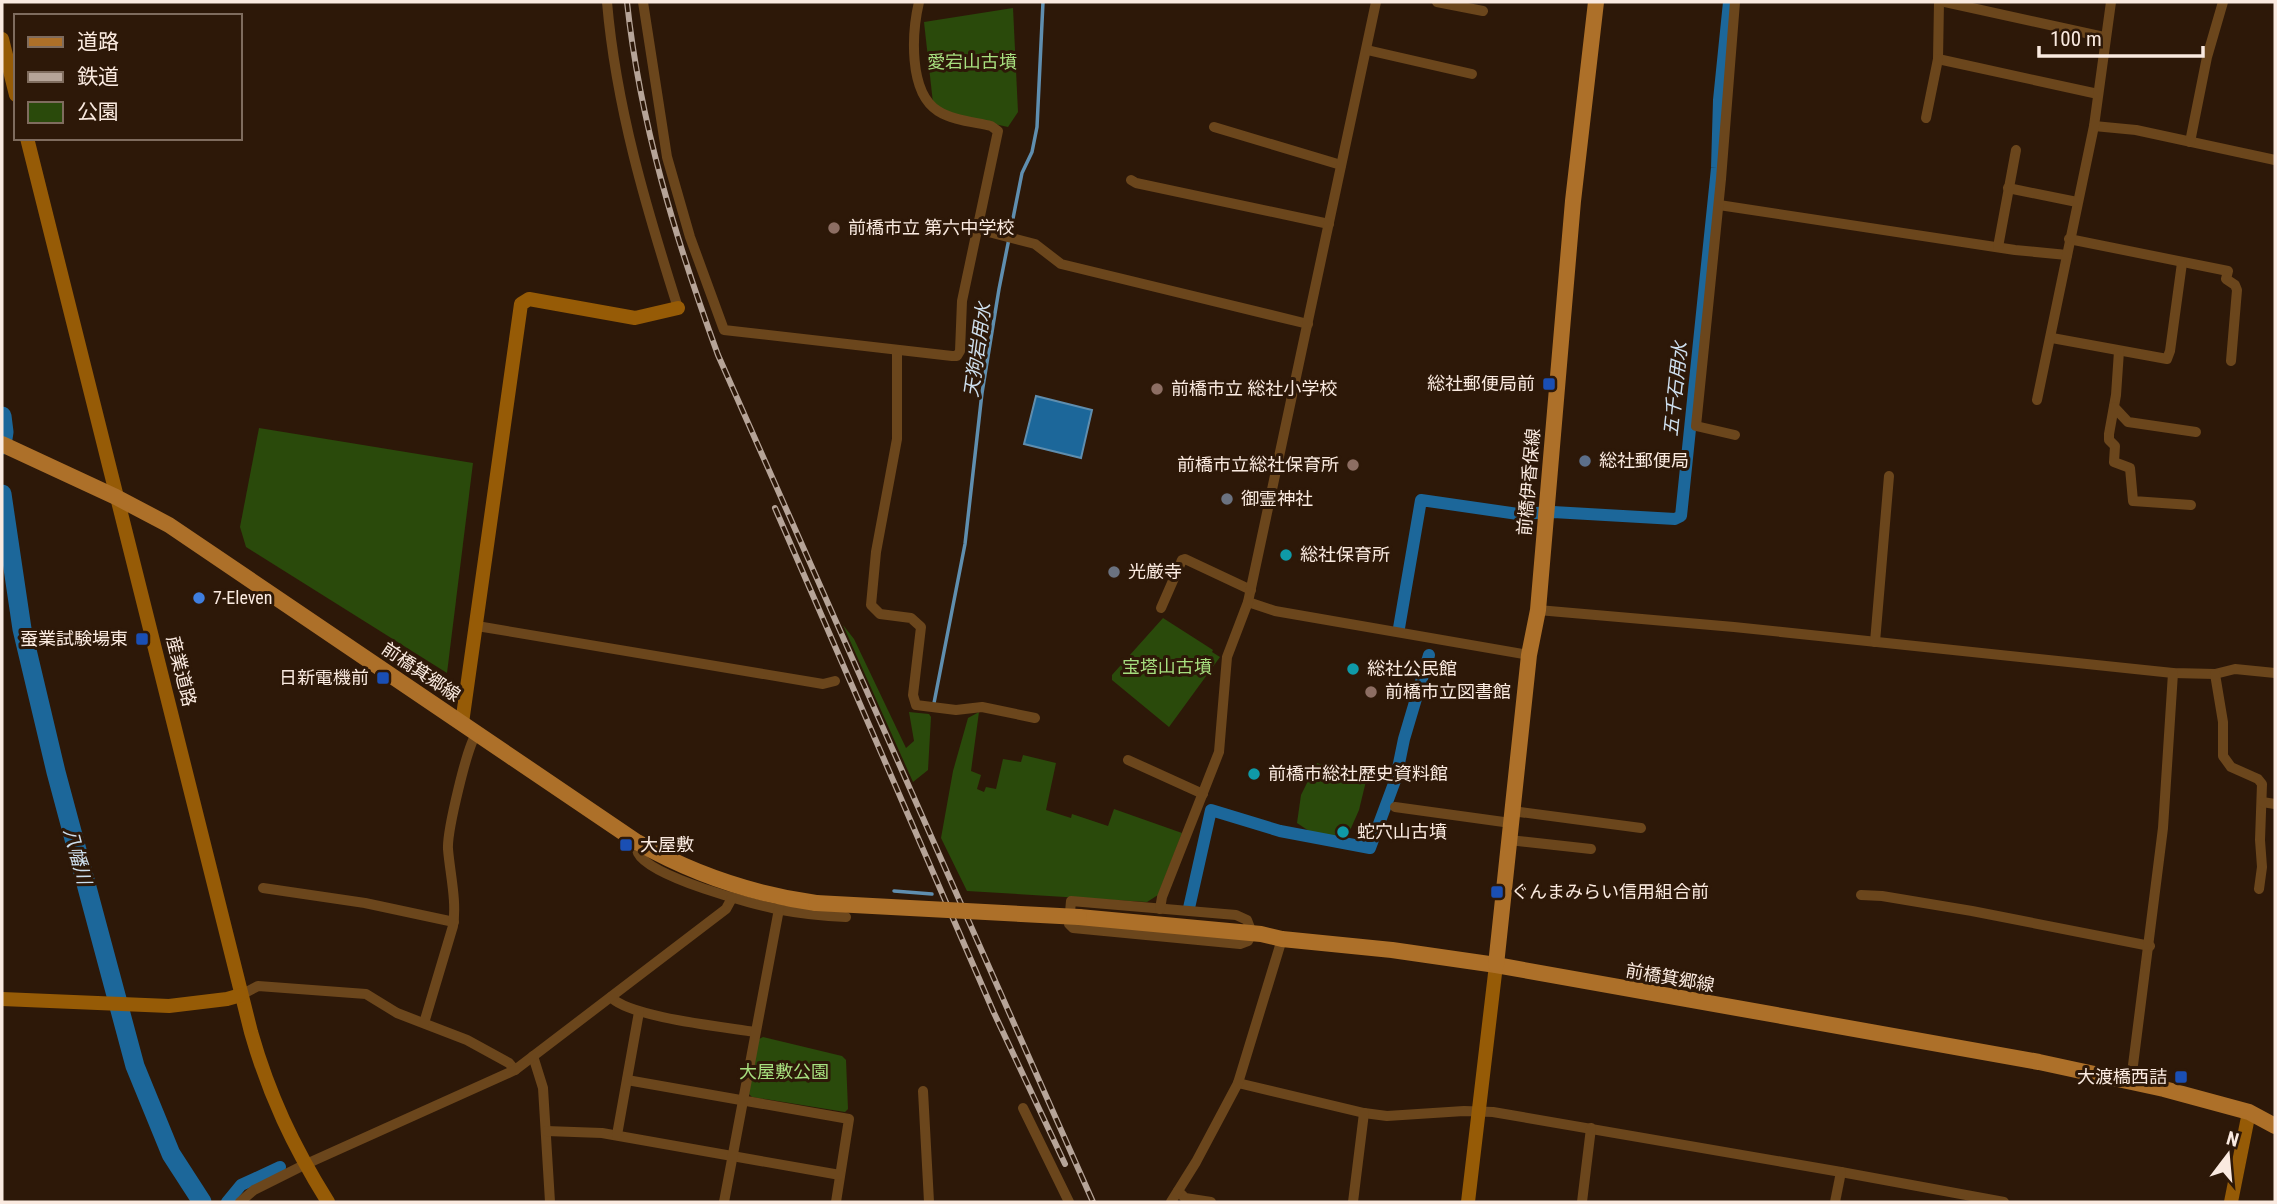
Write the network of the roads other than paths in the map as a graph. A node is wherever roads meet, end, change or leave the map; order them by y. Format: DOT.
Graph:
graph roads {
  1 [pos="607,2"];
  2 [pos="643,2"];
  3 [pos="919,2"];
  4 [pos="1377,2"];
  5 [pos="1437,2"];
  6 [pos="1596,2"];
  7 [pos="1735,2"];
  8 [pos="1939,2"];
  9 [pos="1945,2"];
  10 [pos="2111,2"];
  11 [pos="2221,2"];
  12 [pos="1483,11"];
  13 [pos="2104,37"];
  14 [pos="2,39"];
  15 [pos="1367,50"];
  16 [pos="1938,59"];
  17 [pos="1472,74"];
  18 [pos="14,87"];
  19 [pos="2098,94"];
  20 [pos="1926,118"];
  21 [pos="2094,126"];
  22 [pos="1214,127"];
  23 [pos="27,140"];
  24 [pos="2190,142"];
  25 [pos="2016,150"];
  26 [pos="2275,160"];
  27 [pos="1341,165"];
  28 [pos="1131,180"];
  29 [pos="2008,188"];
  30 [pos="2077,202"];
  31 [pos="1719,205"];
  32 [pos="1329,224"];
  33 [pos="978,229"];
  34 [pos="2069,239"];
  35 [pos="1998,247"];
  36 [pos="2067,255"];
  37 [pos="2182,263"];
  38 [pos="678,308"];
  39 [pos="1308,324"];
  40 [pos="2052,338"];
  41 [pos="897,350"];
  42 [pos="2119,351"];
  43 [pos="2231,361"];
  44 [pos="2037,400"];
  45 [pos="2114,407"];
  46 [pos="2196,432"];
  47 [pos="1735,435"];
  48 [pos="8,446"];
  49 [pos="1889,476"];
  50 [pos="116,497"];
  51 [pos="2191,505"];
  52 [pos="1251,590"];
  53 [pos="1248,602"];
  54 [pos="1161,608"];
  55 [pos="1538,610"];
  56 [pos="477,626"];
  57 [pos="1875,642"];
  58 [pos="1529,656"];
  59 [pos="2173,673"];
  60 [pos="2275,673"];
  61 [pos="2215,674"];
  62 [pos="835,681"];
  63 [pos="1035,718"];
  64 [pos="461,723"];
  65 [pos="477,733"];
  66 [pos="1128,760"];
  67 [pos="1203,794"];
  68 [pos="2262,802"];
  69 [pos="2275,804"];
  70 [pos="1395,807"];
  71 [pos="1511,825"];
  72 [pos="1641,828"];
  73 [pos="637,842"];
  74 [pos="1591,849"];
  75 [pos="263,888"];
  76 [pos="2259,889"];
  77 [pos="1861,895"];
  78 [pos="732,898"];
  79 [pos="779,909"];
  80 [pos="1160,909"];
  81 [pos="846,917"];
  82 [pos="454,922"];
  83 [pos="1252,933"];
  84 [pos="1282,939"];
  85 [pos="2150,946"];
  86 [pos="1496,965"];
  87 [pos="242,995"];
  88 [pos="611,997"];
  89 [pos="2,999"];
  90 [pos="639,1012"];
  91 [pos="424,1023"];
  92 [pos="755,1032"];
  93 [pos="533,1056"];
  94 [pos="515,1070"];
  95 [pos="627,1080"];
  96 [pos="2131,1081"];
  97 [pos="1238,1083"];
  98 [pos="923,1091"];
  99 [pos="743,1100"];
  100 [pos="1023,1108"];
  101 [pos="1479,1112"];
  102 [pos="2249,1112"];
  103 [pos="1364,1113"];
  104 [pos="2275,1114"];
  105 [pos="2275,1126"];
  106 [pos="1591,1128"];
  107 [pos="546,1131"];
  108 [pos="617,1135"];
  109 [pos="732,1156"];
  110 [pos="304,1165"];
  111 [pos="1841,1171"];
  112 [pos="840,1175"];
  113 [pos="1178,1191"];
  114 [pos="240,1202"];
  115 [pos="328,1202"];
  116 [pos="550,1202"];
  117 [pos="724,1202"];
  118 [pos="836,1202"];
  119 [pos="929,1202"];
  120 [pos="1069,1202"];
  121 [pos="1171,1202"];
  122 [pos="1211,1202"];
  123 [pos="1353,1202"];
  124 [pos="1468,1202"];
  125 [pos="1582,1202"];
  126 [pos="1835,1202"];
  127 [pos="2004,1202"];
  128 [pos="2231,1202"];
  1 -- 38 [label="street"];
  2 -- 41 [label="street"];
  3 -- 33 [label="street"];
  4 -- 15 [label="street"];
  5 -- 12 [label="street"];
  6 -- 55 [label="main road, 前橋伊香保線"];
  7 -- 31 [label="street"];
  8 -- 16 [label="street"];
  9 -- 13 [label="street"];
  10 -- 13 [label="street"];
  11 -- 24 [label="street"];
  13 -- 19 [label="street"];
  14 -- 18 [label="street"];
  15 -- 17 [label="street"];
  15 -- 27 [label="street"];
  16 -- 19 [label="street"];
  16 -- 20 [label="street"];
  19 -- 21 [label="street"];
  21 -- 24 [label="street"];
  21 -- 30 [label="street"];
  22 -- 27 [label="street"];
  23 -- 50 [label="street, 産業道路"];
  24 -- 26 [label="street"];
  25 -- 29 [label="street"];
  27 -- 32 [label="street"];
  28 -- 32 [label="street"];
  29 -- 30 [label="street"];
  29 -- 35 [label="street"];
  30 -- 34 [label="street"];
  31 -- 35 [label="street"];
  31 -- 47 [label="street"];
  32 -- 39 [label="street"];
  33 -- 39 [label="street"];
  33 -- 41 [label="street"];
  34 -- 36 [label="street"];
  34 -- 37 [label="street"];
  35 -- 36 [label="street"];
  36 -- 40 [label="street"];
  37 -- 42 [label="street"];
  37 -- 43 [label="street"];
  38 -- 56 [label="street"];
  39 -- 52 [label="street"];
  40 -- 42 [label="street"];
  40 -- 44 [label="street"];
  41 -- 63 [label="street"];
  42 -- 45 [label="street"];
  45 -- 46 [label="street"];
  45 -- 51 [label="street"];
  48 -- 50 [label="main road, 前橋箕郷線"];
  49 -- 57 [label="street"];
  50 -- 64 [label="main road, 前橋箕郷線"];
  50 -- 87 [label="street, 産業道路"];
  52 -- 53 [label="street"];
  52 -- 54 [label="street"];
  53 -- 58 [label="street"];
  53 -- 67 [label="street"];
  55 -- 57 [label="street"];
  55 -- 58 [label="main road, 前橋伊香保線"];
  56 -- 62 [label="street"];
  56 -- 64 [label="street"];
  57 -- 59 [label="street"];
  58 -- 71 [label="main road, 前橋伊香保線"];
  59 -- 61 [label="street"];
  59 -- 85 [label="street"];
  60 -- 61 [label="street"];
  61 -- 68 [label="street"];
  64 -- 65 [label="main road, 前橋箕郷線"];
  65 -- 73 [label="main road, 前橋箕郷線"];
  65 -- 82 [label="street"];
  66 -- 67 [label="street"];
  67 -- 80 [label="street"];
  68 -- 69 [label="street"];
  68 -- 76 [label="street"];
  70 -- 71 [label="street"];
  71 -- 72 [label="street"];
  71 -- 74 [label="street"];
  71 -- 86 [label="main road, 前橋伊香保線"];
  73 -- 78 [label="street"];
  73 -- 83 [label="main road, 前橋箕郷線, bridge"];
  75 -- 82 [label="street"];
  77 -- 85 [label="street"];
  78 -- 79 [label="street"];
  78 -- 88 [label="street"];
  79 -- 81 [label="street"];
  79 -- 92 [label="street"];
  80 -- 83 [label="street"];
  80 -- 83 [label="street"];
  82 -- 91 [label="street"];
  83 -- 84 [label="main road, 前橋箕郷線"];
  84 -- 86 [label="main road, 前橋箕郷線"];
  84 -- 97 [label="street"];
  85 -- 96 [label="street"];
  86 -- 96 [label="main road, 前橋箕郷線"];
  86 -- 101 [label="street"];
  87 -- 89 [label="street"];
  87 -- 91 [label="street"];
  87 -- 110 [label="street, 産業道路"];
  88 -- 90 [label="street"];
  88 -- 93 [label="street"];
  90 -- 92 [label="street"];
  90 -- 95 [label="street"];
  91 -- 94 [label="street"];
  92 -- 99 [label="street"];
  93 -- 94 [label="street"];
  93 -- 107 [label="street"];
  94 -- 110 [label="street"];
  95 -- 99 [label="street"];
  95 -- 108 [label="street"];
  96 -- 102 [label="main road, 前橋箕郷線"];
  97 -- 103 [label="street"];
  97 -- 113 [label="street"];
  98 -- 119 [label="street"];
  99 -- 109 [label="street"];
  99 -- 112 [label="street"];
  100 -- 120 [label="street"];
  101 -- 103 [label="street"];
  101 -- 106 [label="street"];
  101 -- 124 [label="street"];
  102 -- 104 [label="main road, 前橋箕郷線"];
  102 -- 105 [label="main road, 前橋箕郷線"];
  102 -- 128 [label="street"];
  103 -- 123 [label="street"];
  106 -- 111 [label="street"];
  106 -- 125 [label="street"];
  107 -- 108 [label="street"];
  107 -- 116 [label="street"];
  108 -- 109 [label="street"];
  109 -- 112 [label="street"];
  109 -- 117 [label="street"];
  110 -- 114 [label="street"];
  110 -- 115 [label="street, 産業道路"];
  111 -- 126 [label="street"];
  111 -- 127 [label="street"];
  112 -- 118 [label="street"];
  113 -- 121 [label="street"];
  113 -- 122 [label="street"];
}
